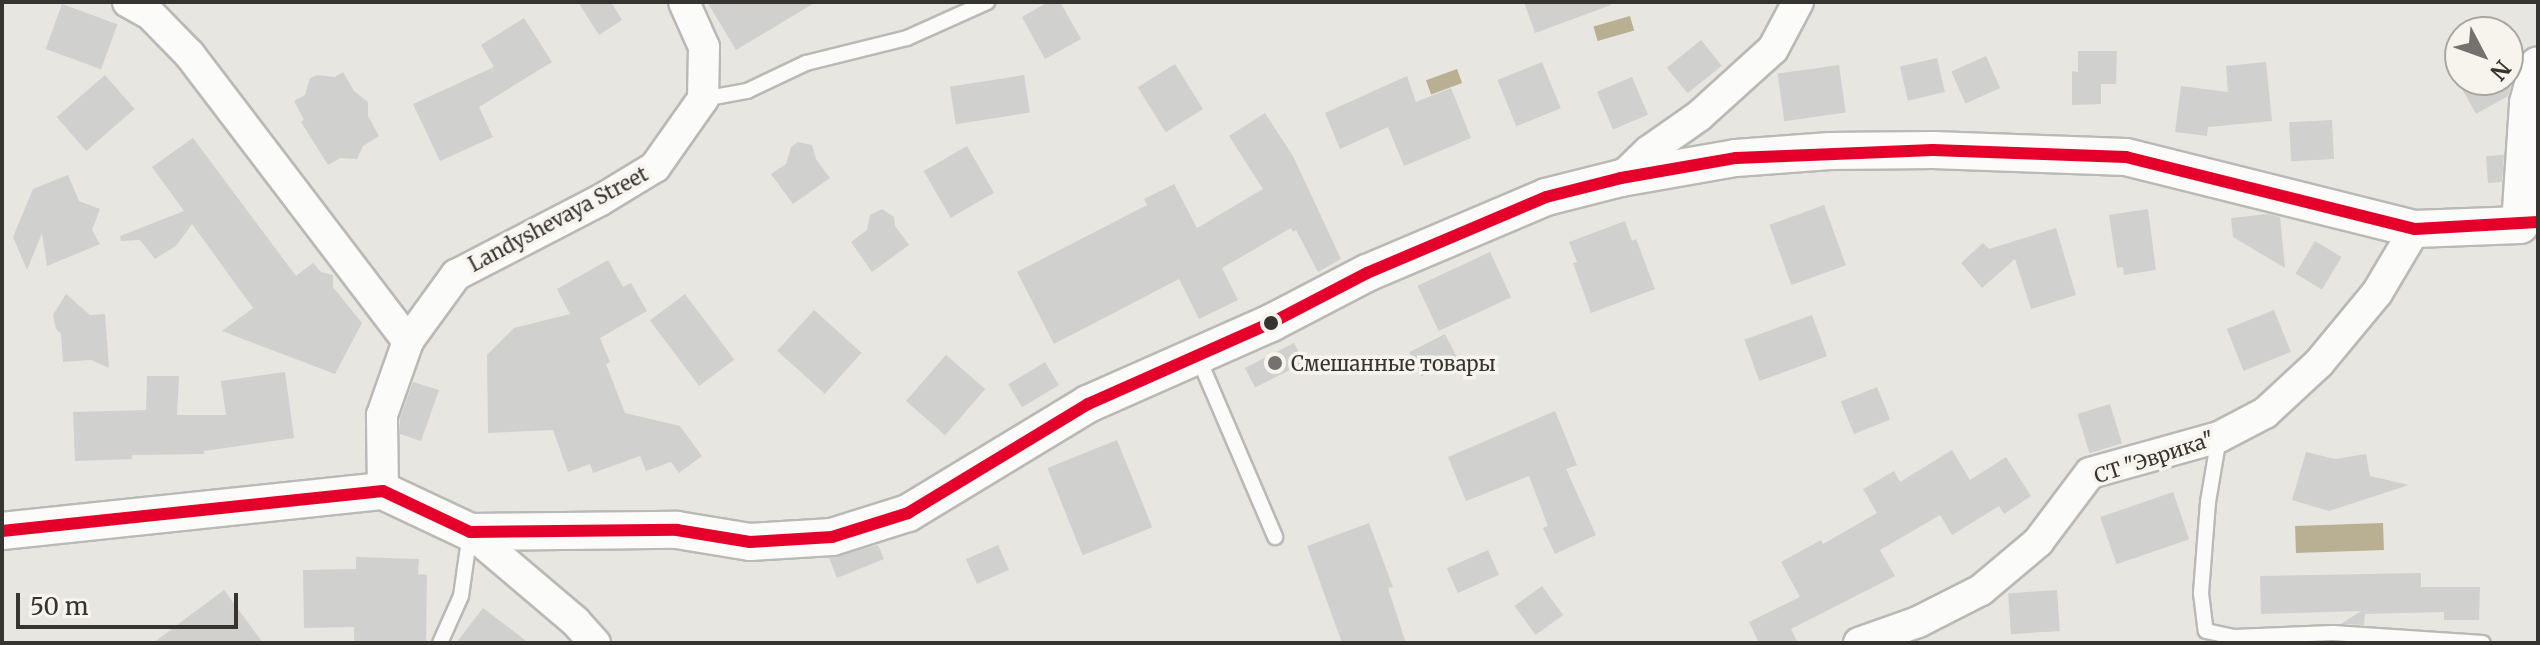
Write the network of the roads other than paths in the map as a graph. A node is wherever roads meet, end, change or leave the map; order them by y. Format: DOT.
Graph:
graph roads {
  1 [pos="128,2"];
  2 [pos="684,2"];
  3 [pos="987,2"];
  4 [pos="1798,2"];
  5 [pos="2538,65"];
  6 [pos="703,99"];
  7 [pos="1621,178"];
  8 [pos="2529,224"];
  9 [pos="2415,229"];
  10 [pos="408,341"];
  11 [pos="1196,353"];
  12 [pos="2219,437"];
  13 [pos="383,491"];
  14 [pos="2,531"];
  15 [pos="470,532"];
  16 [pos="1275,537"];
  17 [pos="2207,637"];
  18 [pos="440,643"];
  19 [pos="595,643"];
  20 [pos="1859,643"];
  21 [pos="2483,643"];
  1 -- 10 [label="street"];
  2 -- 6 [label="street"];
  3 -- 6 [label="lane"];
  4 -- 7 [label="street"];
  5 -- 8 [label="street"];
  6 -- 10 [label="street, Landyshevaya Street"];
  7 -- 9 [label="street"];
  7 -- 11 [label="street"];
  8 -- 9 [label="street"];
  9 -- 12 [label="street, СТ \"Эврика\""];
  10 -- 13 [label="street, Landyshevaya Street"];
  11 -- 15 [label="street"];
  11 -- 16 [label="lane"];
  12 -- 17 [label="lane"];
  12 -- 20 [label="street, СТ \"Эврика\""];
  13 -- 14 [label="street"];
  13 -- 15 [label="street"];
  15 -- 18 [label="lane"];
  15 -- 19 [label="street"];
  17 -- 21 [label="lane"];
}
